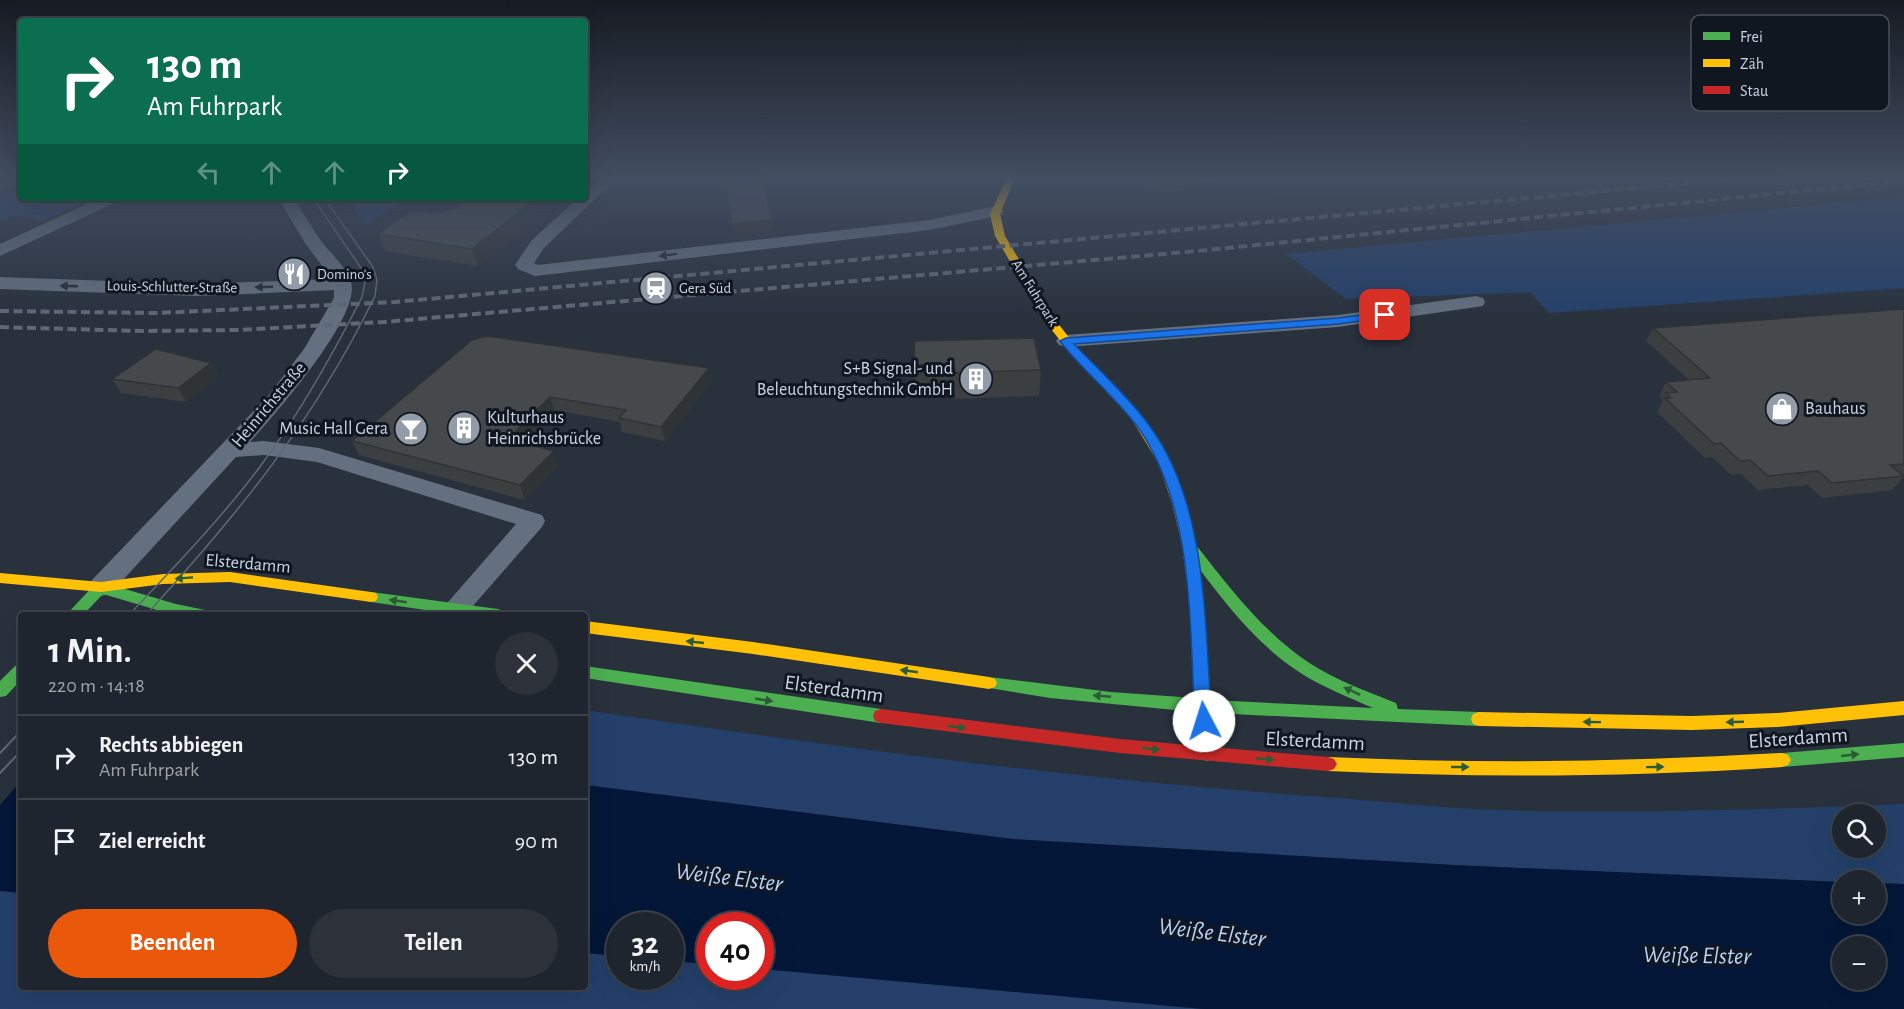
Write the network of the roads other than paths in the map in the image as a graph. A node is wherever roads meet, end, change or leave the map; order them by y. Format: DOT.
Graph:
graph roads {
  1 [pos="55,225"];
  2 [pos="303,225"];
  3 [pos="558,225"];
  4 [pos="928,225"];
  5 [pos="996,225"];
  6 [pos="0,251"];
  7 [pos="0,283"];
  8 [pos="343,284"];
  9 [pos="1476,302"];
  10 [pos="1066,341"];
  11 [pos="232,450"];
  12 [pos="1191,548"];
  13 [pos="0,578"];
  14 [pos="101,587"];
  15 [pos="455,609"];
  16 [pos="78,612"];
  17 [pos="188,612"];
  18 [pos="476,612"];
  19 [pos="588,627"];
  20 [pos="588,672"];
  21 [pos="18,673"];
  22 [pos="0,691"];
  23 [pos="1202,705"];
  24 [pos="1904,708"];
  25 [pos="1406,715"];
  26 [pos="1904,750"];
  27 [pos="1207,754"];
  1 -- 6 [label="street"];
  2 -- 8 [label="street"];
  4 -- 3 [label="street, one-way"];
  5 -- 10 [label="main road, Am Fuhrpark"];
  8 -- 7 [label="street, Louis-Schlutter-Straße, one-way"];
  8 -- 11 [label="street, Heinrichstraße"];
  9 -- 10 [label="street, Am Fuhrpark"];
  10 -- 12 [label="main road, Am Fuhrpark"];
  11 -- 14 [label="street, Heinrichstraße"];
  11 -- 15 [label="street"];
  12 -- 23 [label="main road, Am Fuhrpark"];
  25 -- 12 [label="main road, one-way"];
  13 -- 14 [label="main road"];
  15 -- 14 [label="main road, Elsterdamm, one-way"];
  14 -- 16 [label="main road"];
  14 -- 17 [label="main road"];
  15 -- 18 [label="main road, Elsterdamm"];
  23 -- 19 [label="main road, Elsterdamm, one-way"];
  20 -- 27 [label="main road, Elsterdamm, one-way"];
  21 -- 22 [label="main road"];
  23 -- 25 [label="main road, Elsterdamm"];
  23 -- 27 [label="main road, Am Fuhrpark"];
  24 -- 25 [label="main road, Elsterdamm, one-way"];
  27 -- 26 [label="main road, Elsterdamm, one-way"];
}
